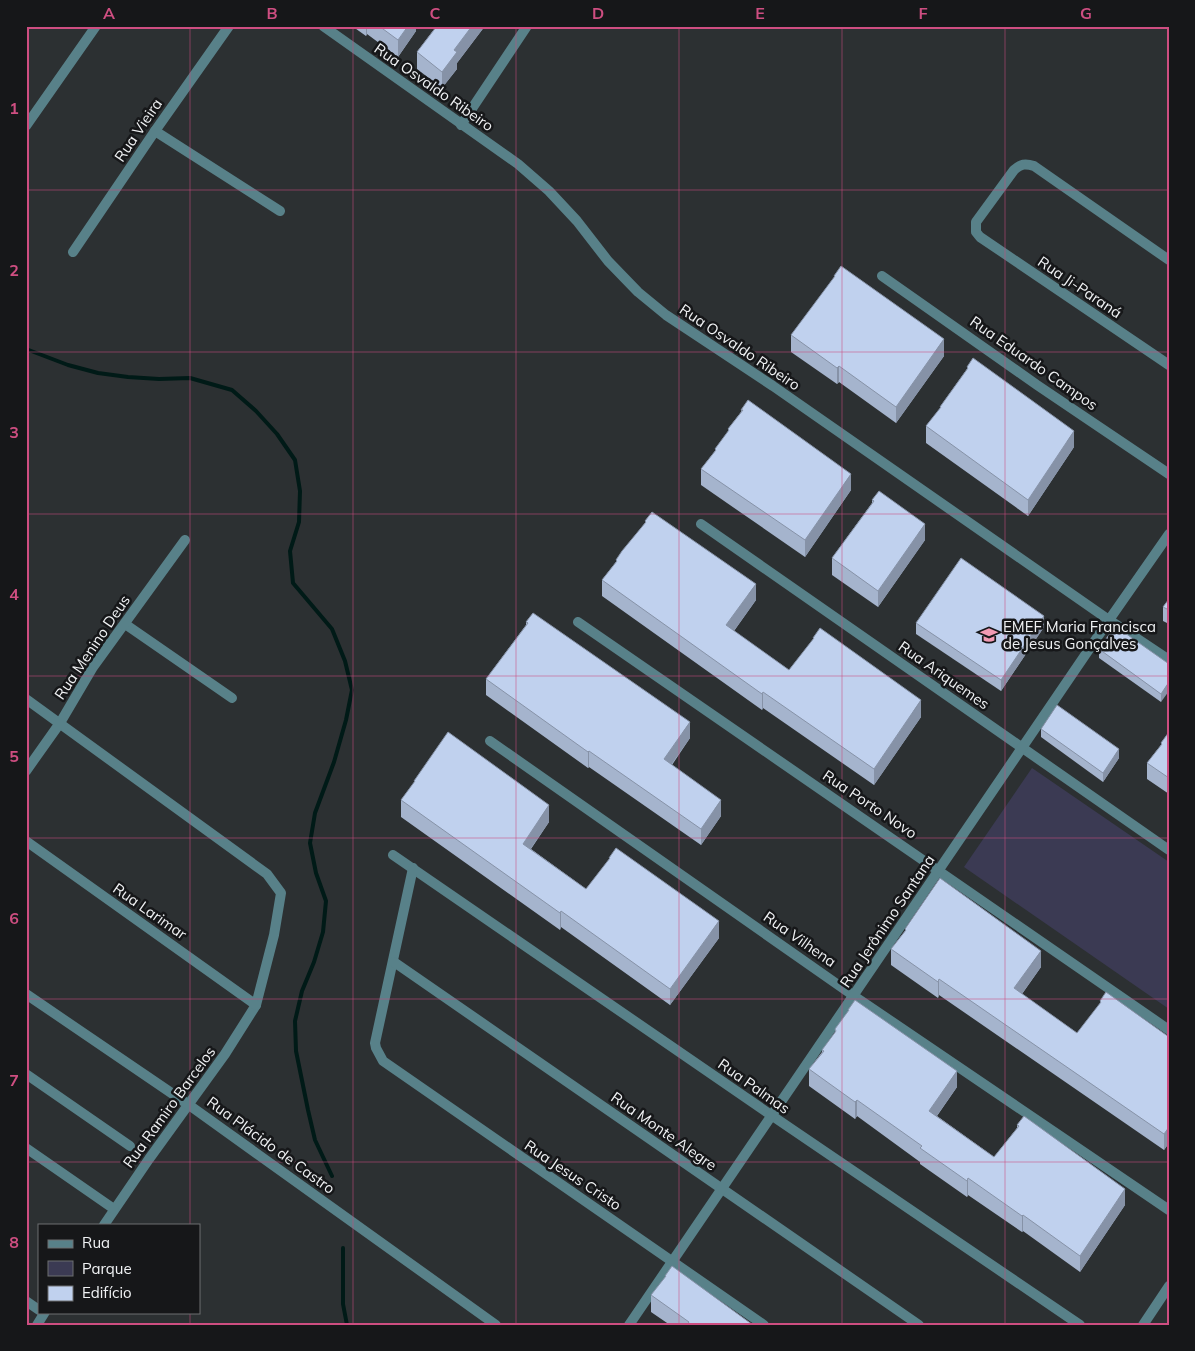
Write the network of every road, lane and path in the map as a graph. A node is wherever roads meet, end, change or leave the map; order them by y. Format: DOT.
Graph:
graph roads {
  1 [pos="96,26"];
  2 [pos="229,26"];
  3 [pos="322,26"];
  4 [pos="527,26"];
  5 [pos="461,125"];
  6 [pos="26,126"];
  7 [pos="155,131"];
  8 [pos="280,211"];
  9 [pos="73,252"];
  10 [pos="1169,260"];
  11 [pos="882,276"];
  12 [pos="1169,365"];
  13 [pos="1169,474"];
  14 [pos="701,524"];
  15 [pos="1169,534"];
  16 [pos="185,540"];
  17 [pos="1109,620"];
  18 [pos="578,622"];
  19 [pos="125,624"];
  20 [pos="1169,660"];
  21 [pos="232,698"];
  22 [pos="26,699"];
  23 [pos="60,723"];
  24 [pos="490,741"];
  25 [pos="1023,748"];
  26 [pos="26,771"];
  27 [pos="26,841"];
  28 [pos="1169,850"];
  29 [pos="393,855"];
  30 [pos="413,868"];
  31 [pos="940,870"];
  32 [pos="394,962"];
  33 [pos="26,994"];
  34 [pos="854,996"];
  35 [pos="256,1005"];
  36 [pos="1169,1030"];
  37 [pos="26,1074"];
  38 [pos="189,1105"];
  39 [pos="771,1116"];
  40 [pos="130,1146"];
  41 [pos="26,1148"];
  42 [pos="720,1188"];
  43 [pos="114,1209"];
  44 [pos="1169,1210"];
  45 [pos="105,1224"];
  46 [pos="672,1261"];
  47 [pos="1169,1286"];
  48 [pos="26,1301"];
  49 [pos="38,1309"];
  50 [pos="496,1325"];
  51 [pos="629,1325"];
  52 [pos="764,1325"];
  53 [pos="918,1325"];
  54 [pos="1080,1325"];
  55 [pos="1142,1325"];
  1 -- 6 [label="street"];
  2 -- 7 [label="street, Rua Vieira"];
  3 -- 5 [label="street, Rua Osvaldo Ribeiro"];
  4 -- 5 [label="street"];
  5 -- 17 [label="street, Rua Osvaldo Ribeiro"];
  7 -- 8 [label="street"];
  7 -- 9 [label="street, Rua Vieira"];
  10 -- 12 [label="street, Rua Ji-Paraná"];
  11 -- 13 [label="street, Rua Eduardo Campos"];
  14 -- 25 [label="street, Rua Ariquemes"];
  15 -- 17 [label="street, Rua Jerônimo Santana"];
  16 -- 19 [label="street, Rua Menino Deus"];
  17 -- 20 [label="street, Rua Osvaldo Ribeiro"];
  17 -- 25 [label="street, Rua Jerônimo Santana"];
  18 -- 31 [label="street, Rua Porto Novo"];
  19 -- 21 [label="street"];
  19 -- 23 [label="street, Rua Menino Deus"];
  22 -- 23 [label="street, Rua Ramiro Barcelos"];
  23 -- 26 [label="street, Rua Menino Deus"];
  23 -- 35 [label="street, Rua Ramiro Barcelos"];
  24 -- 34 [label="street, Rua Vilhena"];
  25 -- 28 [label="street, Rua Ariquemes"];
  25 -- 31 [label="street, Rua Jerônimo Santana"];
  27 -- 35 [label="street, Rua Larimar"];
  29 -- 30 [label="street, Rua Palmas"];
  30 -- 32 [label="street"];
  30 -- 39 [label="street, Rua Palmas"];
  31 -- 34 [label="street, Rua Jerônimo Santana"];
  31 -- 36 [label="street, Rua Porto Novo"];
  32 -- 42 [label="street, Rua Monte Alegre"];
  32 -- 46 [label="street, Rua Jesus Cristo"];
  33 -- 38 [label="street, Rua Plácido de Castro"];
  34 -- 39 [label="street, Rua Jerônimo Santana"];
  34 -- 44 [label="street, Rua Vilhena"];
  35 -- 38 [label="street, Rua Ramiro Barcelos"];
  37 -- 40 [label="street"];
  38 -- 43 [label="street, Rua Ramiro Barcelos"];
  38 -- 50 [label="street, Rua Plácido de Castro"];
  39 -- 42 [label="street, Rua Jerônimo Santana"];
  39 -- 54 [label="street, Rua Palmas"];
  41 -- 43 [label="street"];
  42 -- 46 [label="street, Rua Jerônimo Santana"];
  42 -- 53 [label="street, Rua Monte Alegre"];
  43 -- 45 [label="street, Rua Ramiro Barcelos"];
  46 -- 51 [label="street, Rua Jerônimo Santana"];
  46 -- 52 [label="street, Rua Jesus Cristo"];
  47 -- 55 [label="street"];
  48 -- 49 [label="street"];
}
